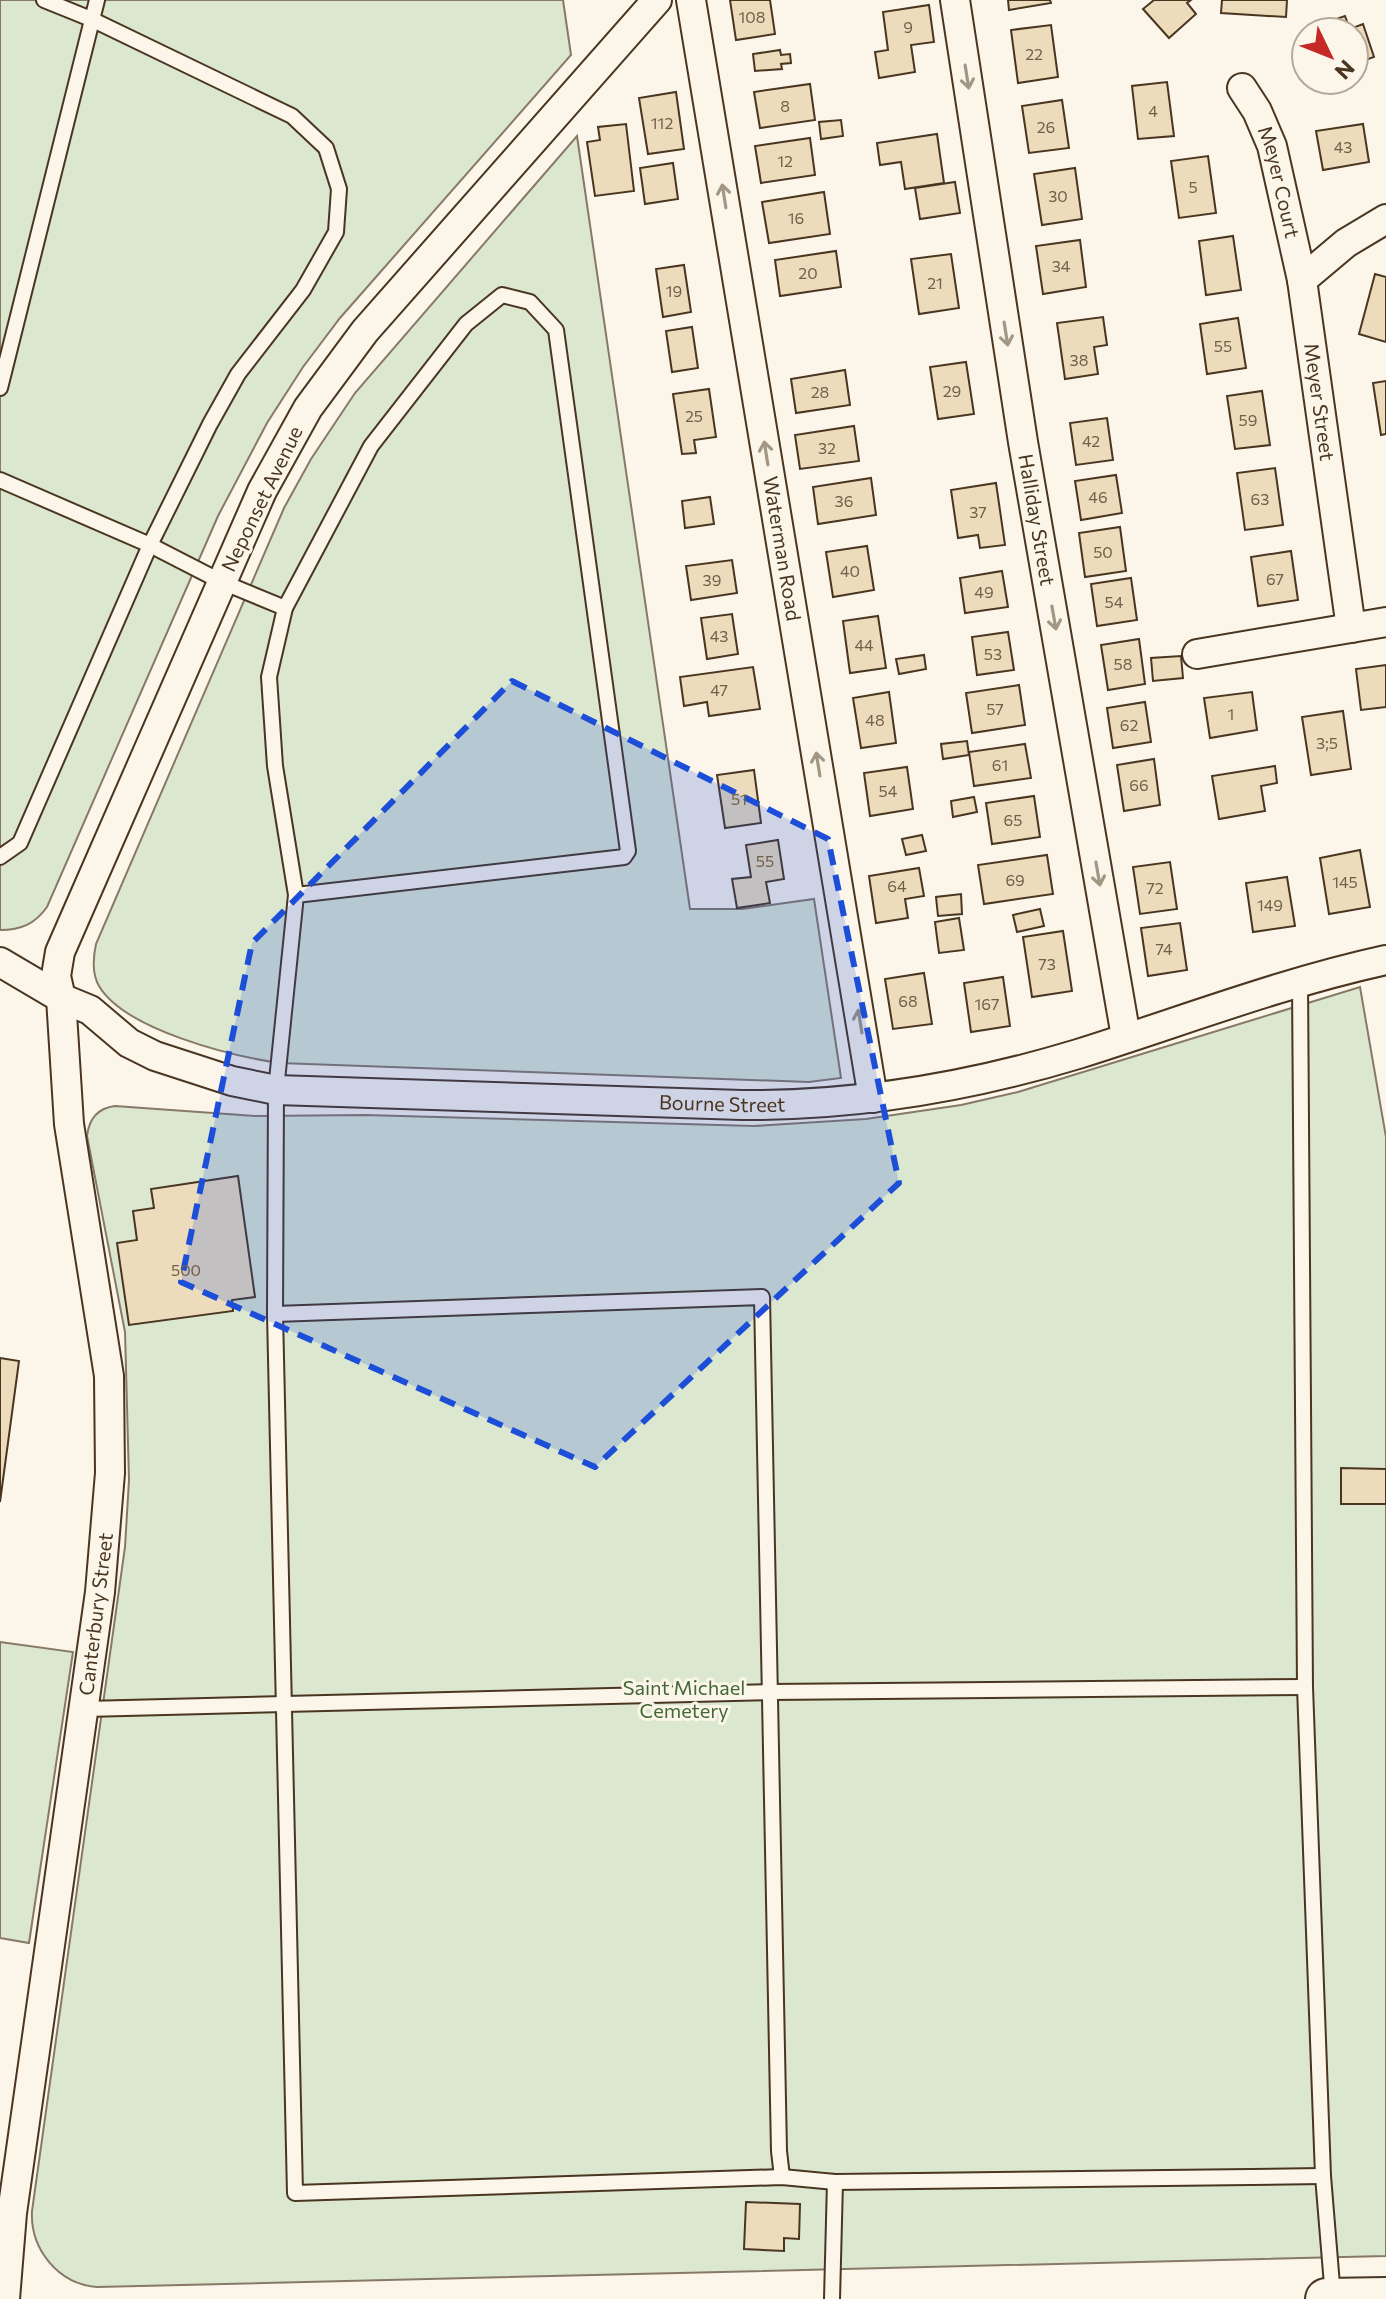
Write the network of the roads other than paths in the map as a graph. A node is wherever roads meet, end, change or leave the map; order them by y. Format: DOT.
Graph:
graph roads {
  1 [pos="44,0"];
  2 [pos="97,0"];
  3 [pos="657,0"];
  4 [pos="691,0"];
  5 [pos="955,0"];
  6 [pos="91,19"];
  7 [pos="1242,88"];
  8 [pos="1386,219"];
  9 [pos="1302,280"];
  10 [pos="0,388"];
  11 [pos="0,480"];
  12 [pos="150,545"];
  13 [pos="222,582"];
  14 [pos="285,608"];
  15 [pos="1386,622"];
  16 [pos="1351,628"];
  17 [pos="1197,654"];
  18 [pos="0,857"];
  19 [pos="296,895"];
  20 [pos="1386,960"];
  21 [pos="0,962"];
  22 [pos="1300,982"];
  23 [pos="61,998"];
  24 [pos="1126,1037"];
  25 [pos="276,1090"];
  26 [pos="873,1098"];
  27 [pos="275,1314"];
  28 [pos="1305,1687"];
  29 [pos="770,1692"];
  30 [pos="283,1705"];
  31 [pos="85,1709"];
  32 [pos="1323,2176"];
  33 [pos="782,2177"];
  34 [pos="835,2182"];
  35 [pos="1386,2298"];
  36 [pos="5,2299"];
  37 [pos="832,2299"];
  38 [pos="1326,2299"];
  39 [pos="1333,2299"];
  1 -- 6 [label="lane"];
  2 -- 6 [label="lane"];
  3 -- 13 [label="street, Neponset Avenue"];
  26 -- 4 [label="street, Waterman Road, one-way"];
  5 -- 24 [label="street, Halliday Street, one-way"];
  6 -- 10 [label="lane"];
  6 -- 12 [label="lane"];
  7 -- 9 [label="street, Meyer Court"];
  8 -- 9 [label="street"];
  9 -- 16 [label="street, Meyer Street"];
  11 -- 12 [label="lane"];
  12 -- 13 [label="lane"];
  12 -- 18 [label="lane"];
  13 -- 14 [label="lane"];
  13 -- 23 [label="street, Neponset Avenue"];
  14 -- 19 [label="lane"];
  14 -- 19 [label="lane"];
  15 -- 16 [label="street"];
  16 -- 17 [label="street"];
  19 -- 25 [label="lane"];
  20 -- 22 [label="street, Bourne Street"];
  21 -- 23 [label="street"];
  22 -- 24 [label="street, Bourne Street"];
  22 -- 28 [label="lane"];
  23 -- 25 [label="street, Bourne Street"];
  23 -- 31 [label="street, Canterbury Street"];
  24 -- 26 [label="street, Bourne Street"];
  25 -- 26 [label="street, Bourne Street"];
  25 -- 27 [label="lane"];
  27 -- 29 [label="lane"];
  27 -- 30 [label="lane"];
  28 -- 29 [label="lane"];
  28 -- 32 [label="lane"];
  29 -- 30 [label="lane"];
  29 -- 33 [label="lane"];
  30 -- 31 [label="lane"];
  30 -- 33 [label="lane"];
  31 -- 36 [label="street, Canterbury Street"];
  32 -- 34 [label="lane"];
  32 -- 39 [label="lane"];
  33 -- 34 [label="lane"];
  34 -- 37 [label="lane"];
  35 -- 39 [label="main road"];
  38 -- 39 [label="main road"];
}
